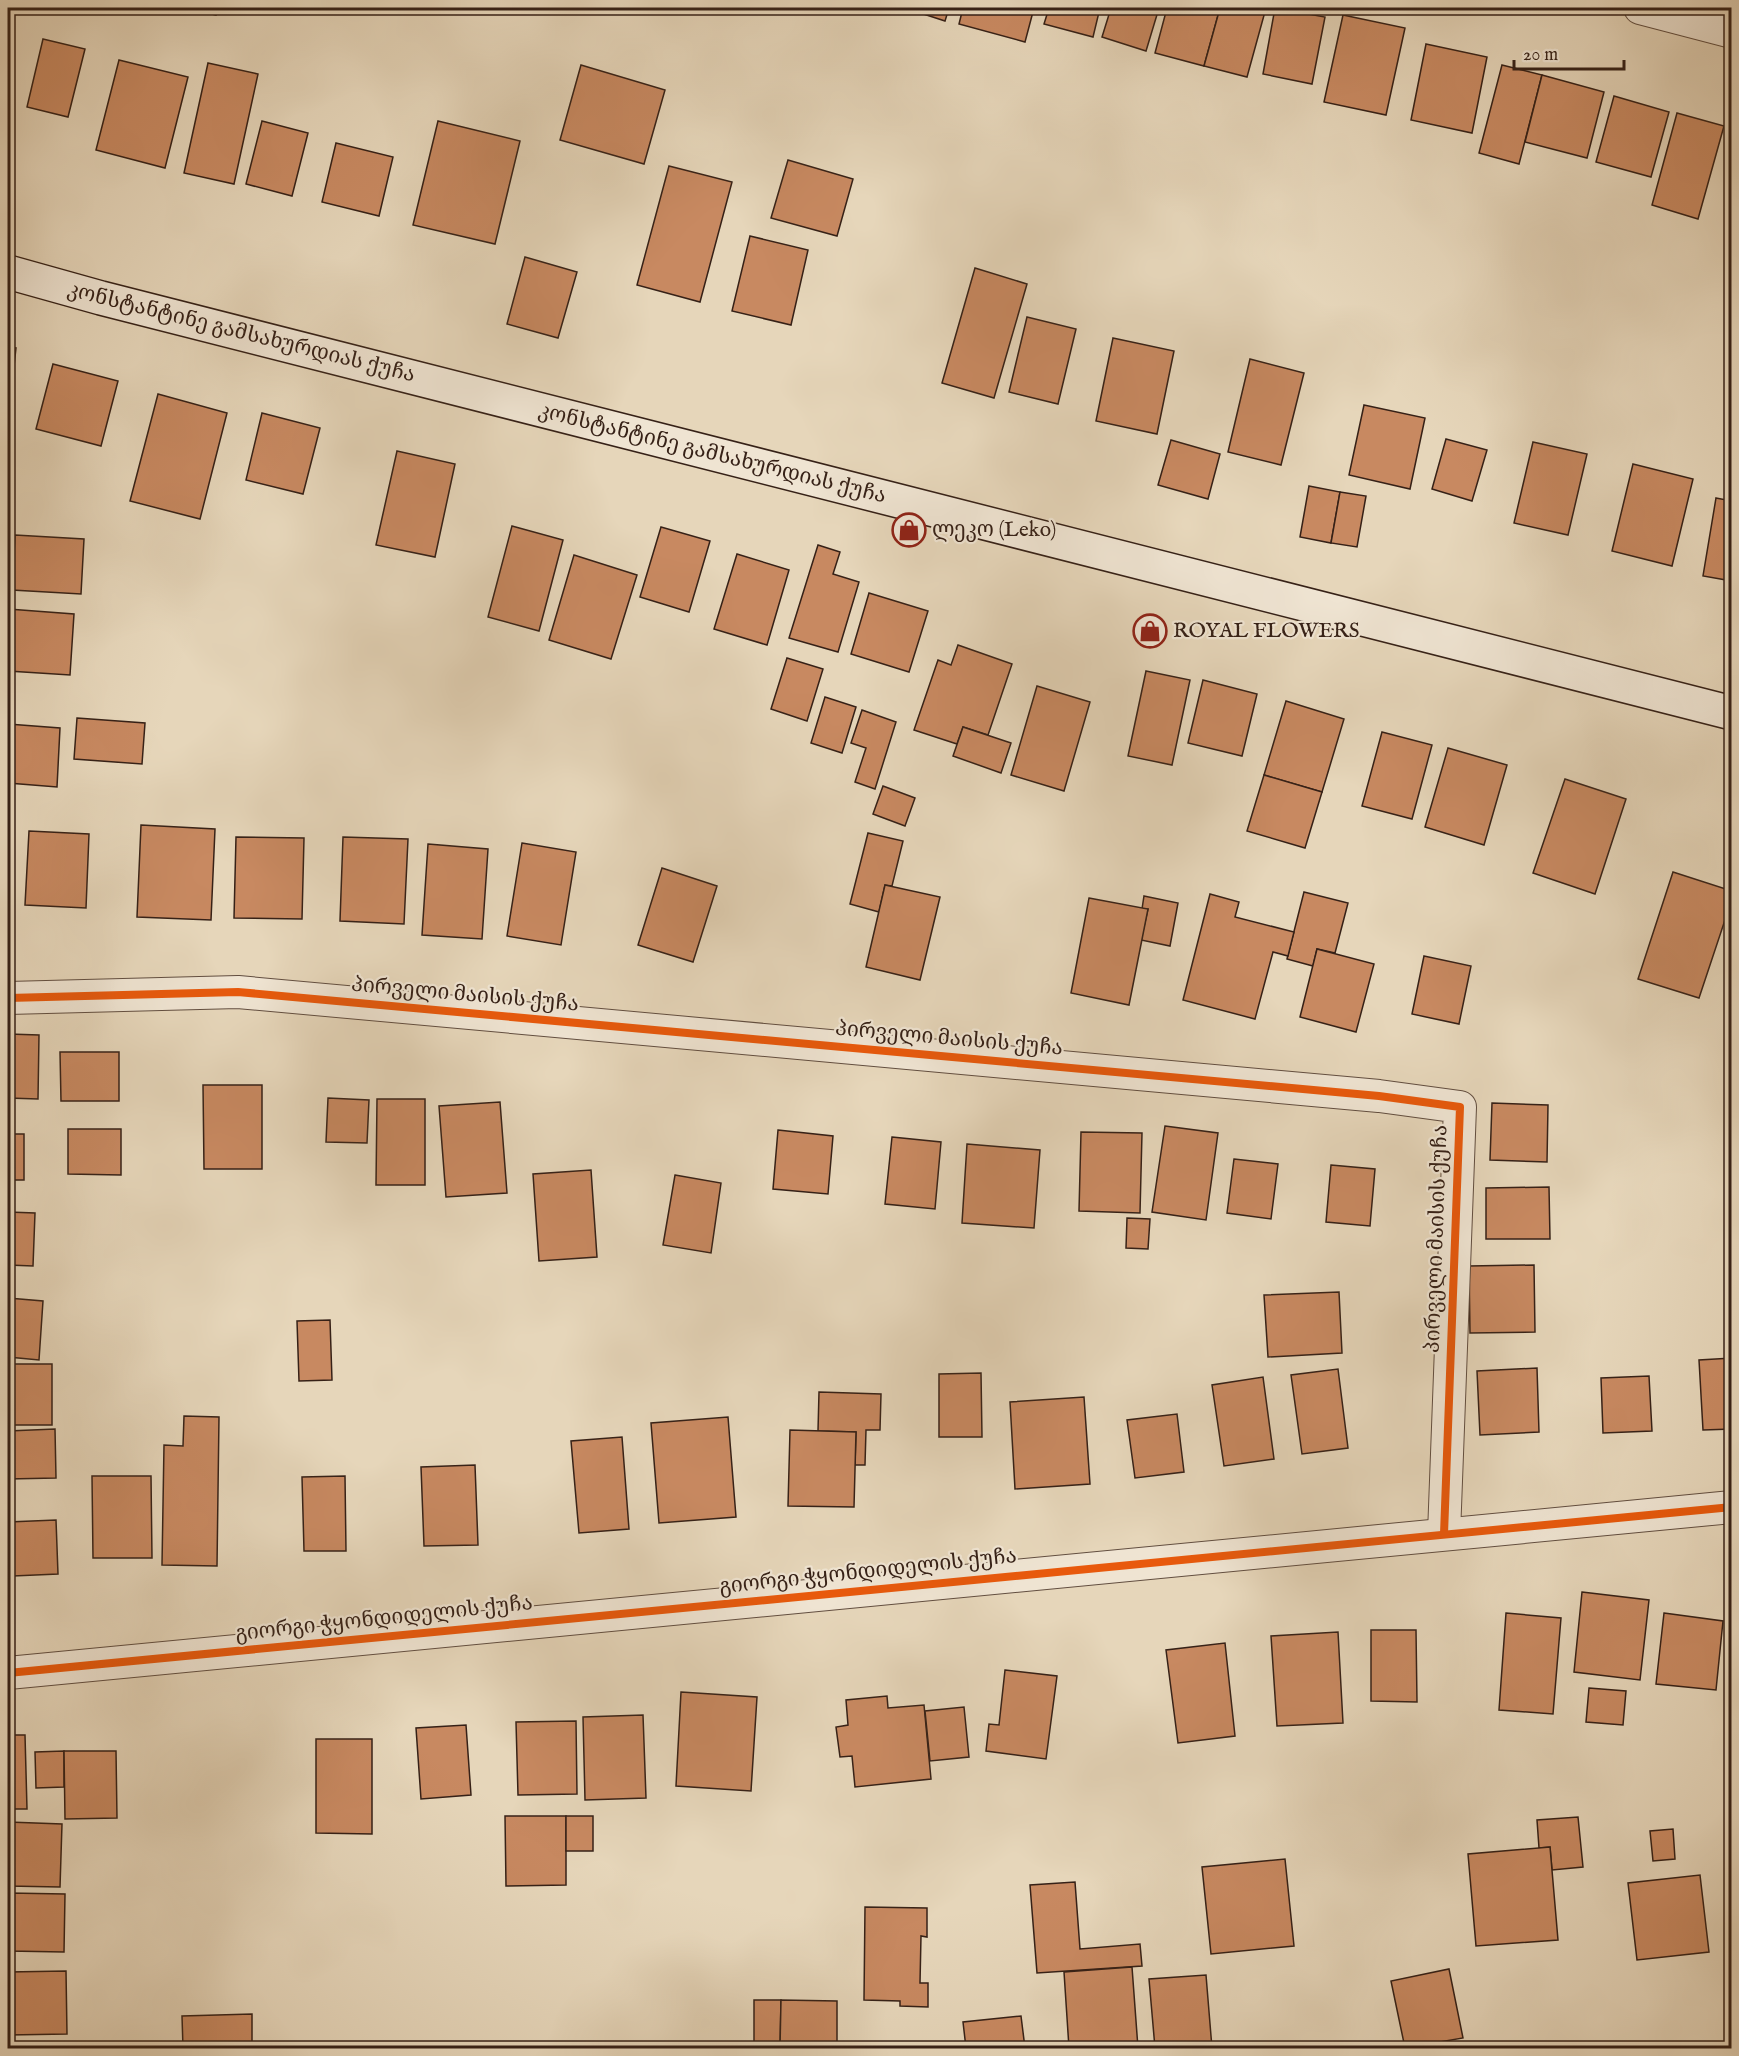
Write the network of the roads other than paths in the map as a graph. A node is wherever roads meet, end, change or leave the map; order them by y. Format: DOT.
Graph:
graph roads {
  1 [pos="1640,8"];
  2 [pos="1731,32"];
  3 [pos="8,272"];
  4 [pos="1731,713"];
  5 [pos="8,998"];
  6 [pos="1731,1507"];
  7 [pos="1444,1534"];
  8 [pos="8,1673"];
  1 -- 2 [label="street"];
  3 -- 4 [label="main road, კონსტანტინე გამსახურდიას ქუჩა"];
  5 -- 7 [label="street, პირველი მაისის ქუჩა"];
  6 -- 7 [label="street, გიორგი ჭყონდიდელის ქუჩა"];
  7 -- 8 [label="street, გიორგი ჭყონდიდელის ქუჩა"];
}
